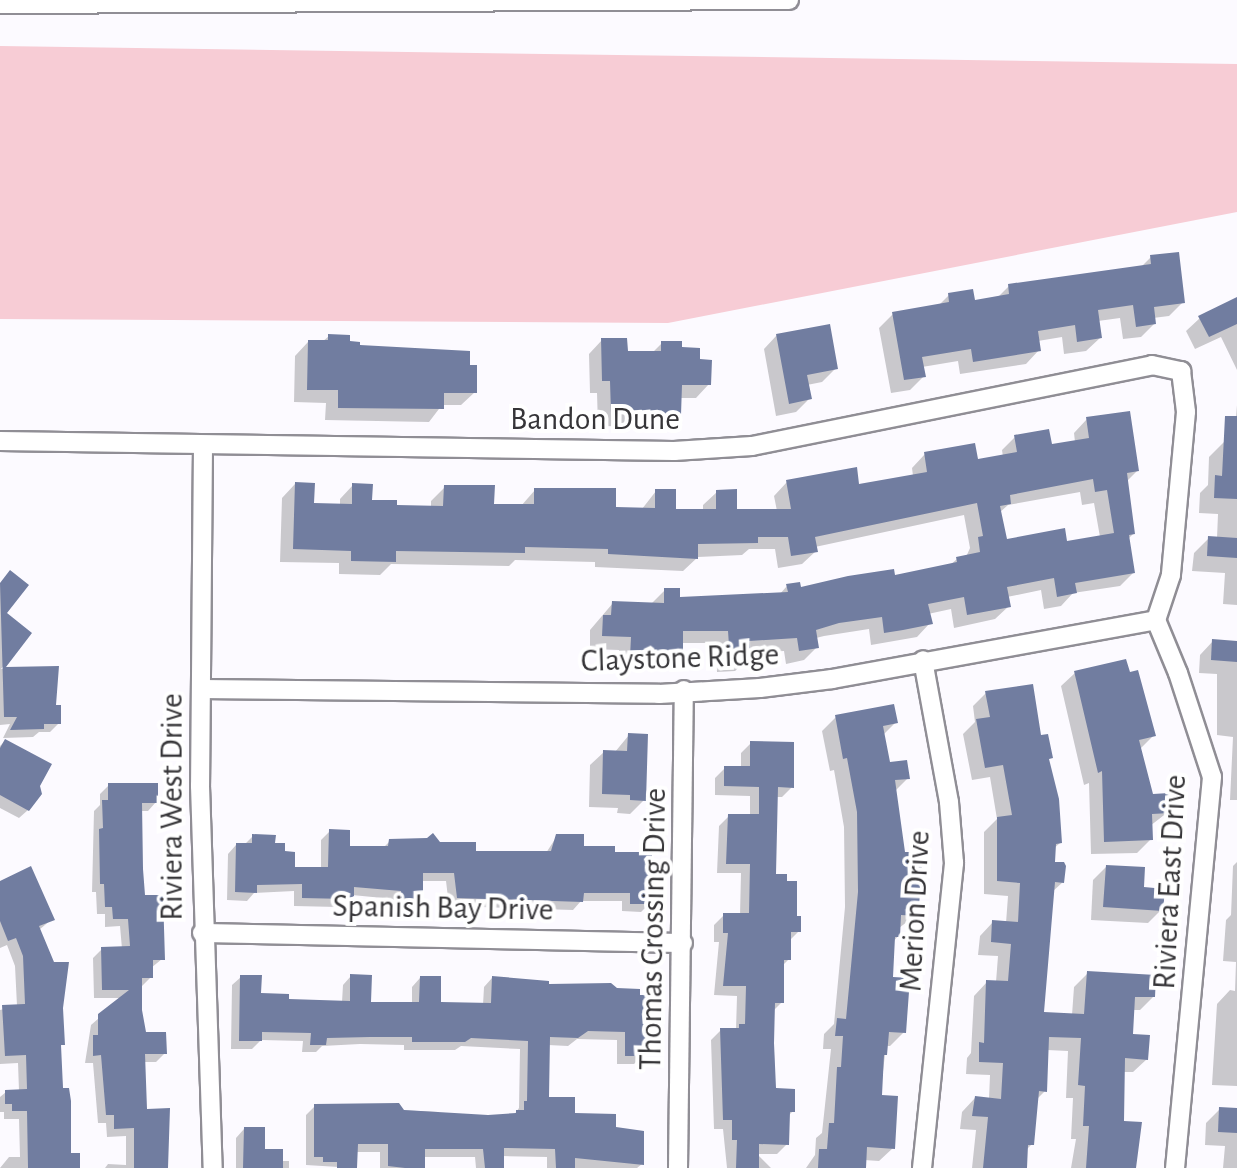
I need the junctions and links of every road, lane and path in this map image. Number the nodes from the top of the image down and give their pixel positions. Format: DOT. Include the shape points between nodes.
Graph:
graph roads {
  1 [pos="789,0"];
  2 [pos="0,4"];
  3 [pos="0,441"];
  4 [pos="203,446"];
  5 [pos="1156,620"];
  6 [pos="923,660"];
  7 [pos="201,689"];
  8 [pos="684,690"];
  9 [pos="202,933"];
  10 [pos="683,943"];
  11 [pos="213,1168"];
  12 [pos="678,1168"];
  13 [pos="922,1168"];
  14 [pos="1175,1168"];
  1 -- 2 [label="street"];
  3 -- 4 [label="street, Bandon Dune"];
  4 -- 5 [label="street, Bandon Dune" via="674,451 752,446 1152,365 1181,371 1186,412 1171,575"];
  4 -- 7 [label="street, Riviera West Drive"];
  5 -- 6 [label="street, Claystone Ridge"];
  5 -- 14 [label="street, Riviera East Drive" via="1212,777"];
  6 -- 8 [label="street, Claystone Ridge" via="832,679"];
  6 -- 13 [label="street, Merion Drive" via="949,802 954,863"];
  7 -- 8 [label="street, Claystone Ridge" via="646,694"];
  7 -- 9 [label="street, Riviera West Drive"];
  8 -- 10 [label="street, Thomas Crossing Drive"];
  9 -- 10 [label="street, Spanish Bay Drive"];
  9 -- 11 [label="street, Riviera West Drive"];
  10 -- 12 [label="street, Thomas Crossing Drive"];
}
